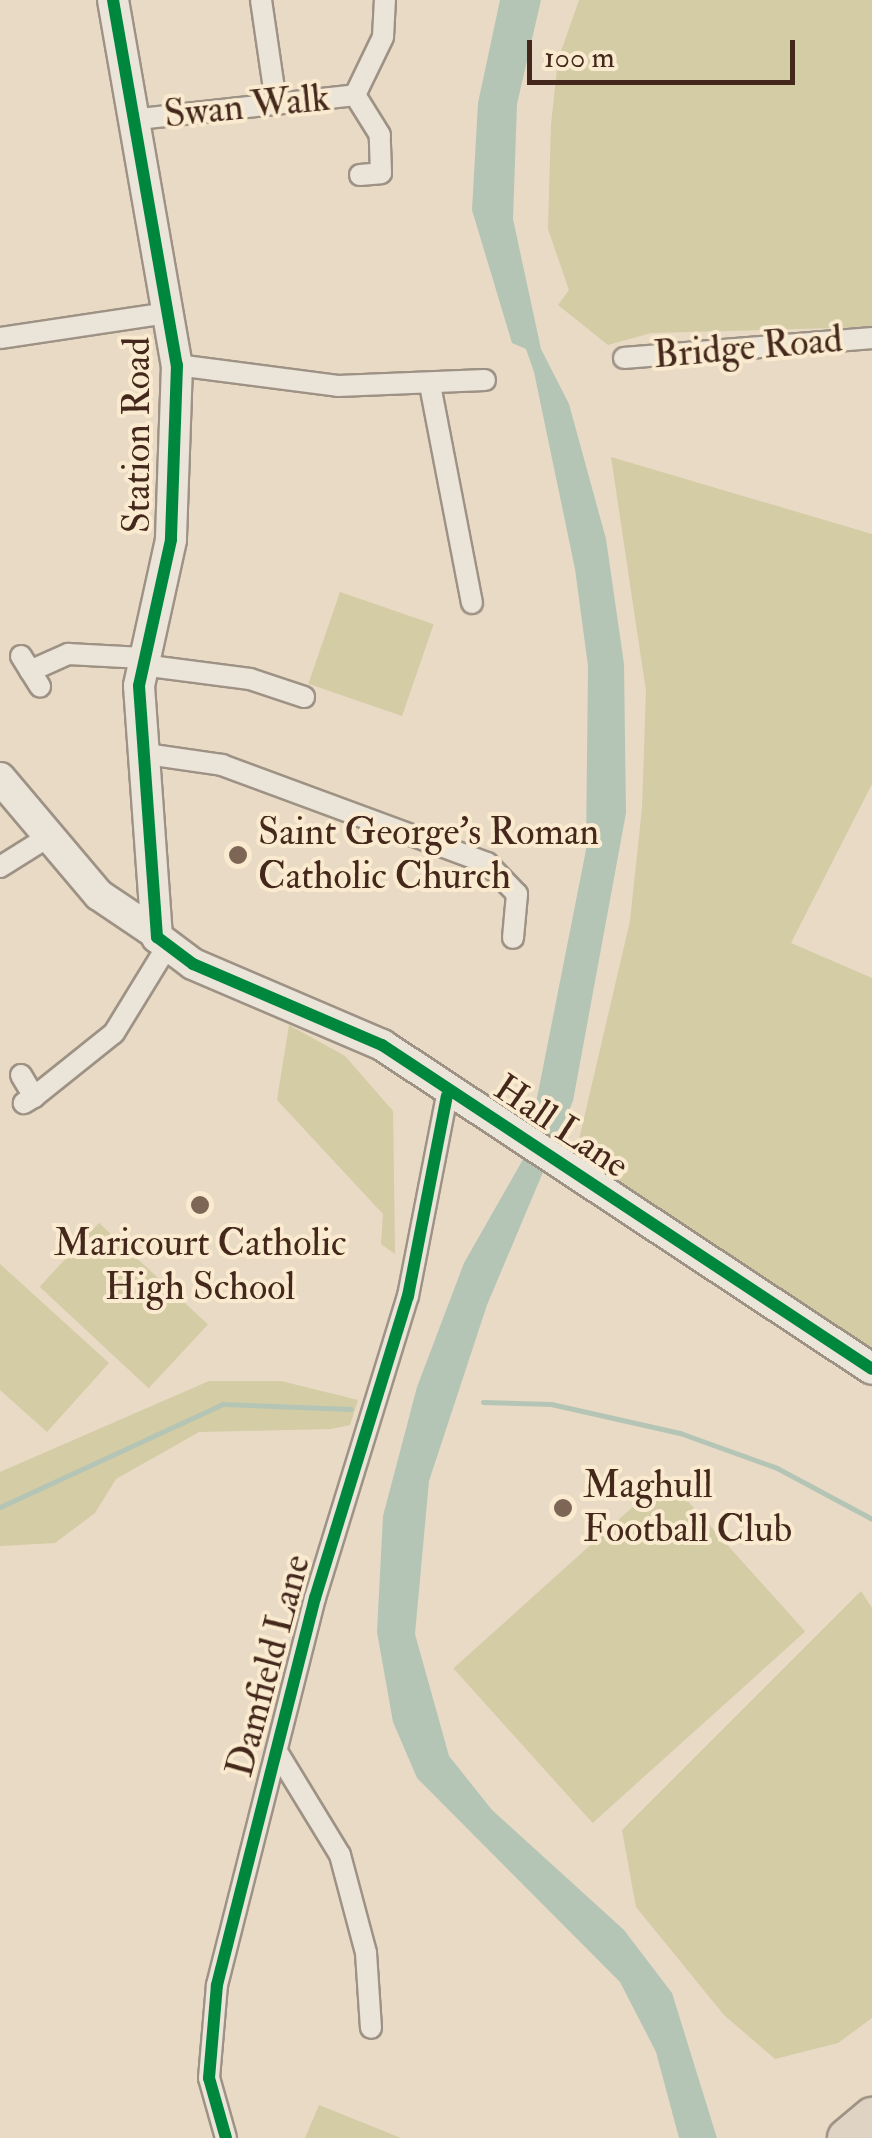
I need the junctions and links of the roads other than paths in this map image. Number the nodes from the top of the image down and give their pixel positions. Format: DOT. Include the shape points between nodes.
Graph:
graph roads {
  1 [pos="113,0"];
  2 [pos="260,0"];
  3 [pos="385,0"];
  4 [pos="355,95"];
  5 [pos="276,103"];
  6 [pos="139,119"];
  7 [pos="360,175"];
  8 [pos="168,314"];
  9 [pos="0,338"];
  10 [pos="872,338"];
  11 [pos="624,358"];
  12 [pos="176,365"];
  13 [pos="486,380"];
  14 [pos="430,385"];
  15 [pos="472,603"];
  16 [pos="142,662"];
  17 [pos="30,672"];
  18 [pos="304,697"];
  19 [pos="140,754"];
  20 [pos="0,778"];
  21 [pos="48,837"];
  22 [pos="0,868"];
  23 [pos="513,938"];
  24 [pos="160,940"];
  25 [pos="21,1076"];
  26 [pos="447,1096"];
  27 [pos="872,1369"];
  28 [pos="279,1755"];
  29 [pos="371,2028"];
  30 [pos="872,2117"];
  31 [pos="226,2138"];
  32 [pos="847,2138"];
  1 -- 6 [label="street, Station Road"];
  2 -- 5 [label="street"];
  3 -- 4 [label="street" via="383,37"];
  4 -- 5 [label="street, Swan Walk"];
  4 -- 7 [label="street" via="382,152 381,174"];
  5 -- 6 [label="street, Swan Walk"];
  6 -- 8 [label="street, Station Road"];
  8 -- 9 [label="street"];
  8 -- 12 [label="street, Station Road"];
  10 -- 11 [label="street, Bridge Road"];
  12 -- 14 [label="street" via="293,383"];
  12 -- 16 [label="street, Station Road" via="172,540"];
  13 -- 14 [label="street"];
  14 -- 15 [label="street"];
  16 -- 17 [label="street" via="68,654"];
  16 -- 18 [label="street" via="250,679"];
  16 -- 19 [label="street, Station Road"];
  19 -- 23 [label="street" via="222,765 487,863 518,894"];
  19 -- 24 [label="street, Station Road"];
  20 -- 21 [label="street, Hall Lane"];
  21 -- 22 [label="street"];
  21 -- 24 [label="street, Hall Lane" via="110,906"];
  24 -- 25 [label="street" via="114,1032 29,1100"];
  24 -- 26 [label="street, Hall Lane" via="382,1045"];
  26 -- 27 [label="street, Hall Lane" via="523,1131"];
  26 -- 28 [label="street, Damfield Lane" via="408,1296 315,1598"];
  28 -- 29 [label="street" via="340,1855 366,1953"];
  28 -- 31 [label="street, Damfield Lane" via="208,2041"];
  30 -- 32 [label="highway"];
}
